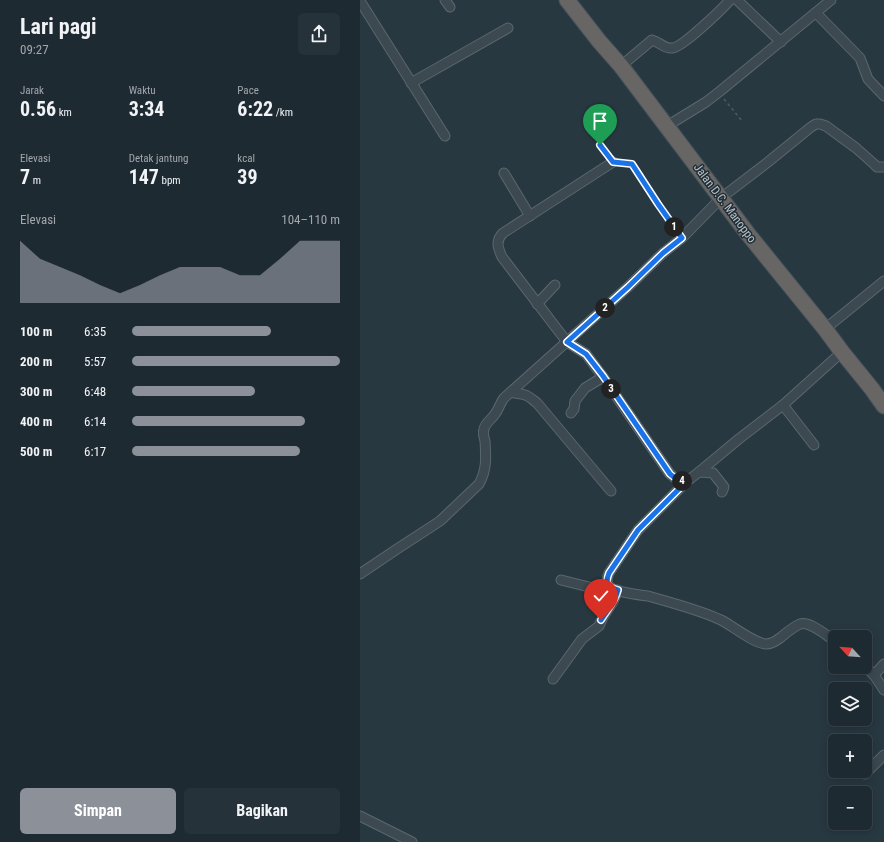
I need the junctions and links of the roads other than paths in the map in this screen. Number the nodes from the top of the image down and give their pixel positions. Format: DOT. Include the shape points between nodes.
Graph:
graph roads {
  1 [pos="567,0"];
  2 [pos="730,0"];
  3 [pos="737,0"];
  4 [pos="831,0"];
  5 [pos="360,1"];
  6 [pos="816,13"];
  7 [pos="508,28"];
  8 [pos="781,42"];
  9 [pos="621,66"];
  10 [pos="411,83"];
  11 [pos="884,96"];
  12 [pos="667,126"];
  13 [pos="445,136"];
  14 [pos="613,162"];
  15 [pos="884,167"];
  16 [pos="504,173"];
  17 [pos="721,198"];
  18 [pos="530,216"];
  19 [pos="884,281"];
  20 [pos="555,285"];
  21 [pos="537,304"];
  22 [pos="825,329"];
  23 [pos="567,342"];
  24 [pos="842,352"];
  25 [pos="603,376"];
  26 [pos="511,392"];
  27 [pos="783,405"];
  28 [pos="884,406"];
  29 [pos="571,413"];
  30 [pos="814,445"];
  31 [pos="699,472"];
  32 [pos="686,482"];
  33 [pos="611,491"];
  34 [pos="722,492"];
  35 [pos="360,574"];
  36 [pos="561,580"];
  37 [pos="613,588"];
  38 [pos="828,636"];
  39 [pos="884,664"];
  40 [pos="874,675"];
  41 [pos="553,679"];
  42 [pos="884,690"];
  43 [pos="884,755"];
  44 [pos="872,767"];
  45 [pos="360,816"];
  46 [pos="412,842"];
  1 -- 9 [label="highway, Jalan D.C. Manoppo"];
  2 -- 9 [label="street" via="700,29 675,48 666,48 652,40"];
  3 -- 8 [label="street"];
  4 -- 6 [label="street"];
  5 -- 10 [label="street"];
  6 -- 8 [label="street"];
  6 -- 11 [label="street" via="860,58 868,79"];
  7 -- 10 [label="street"];
  8 -- 12 [label="street" via="706,102"];
  9 -- 12 [label="highway, Jalan D.C. Manoppo"];
  10 -- 13 [label="street"];
  12 -- 17 [label="highway, Jalan D.C. Manoppo"];
  14 -- 18 [label="street"];
  15 -- 17 [label="street" via="877,167 832,130 816,124"];
  16 -- 18 [label="street"];
  17 -- 22 [label="highway, Jalan D.C. Manoppo"];
  17 -- 23 [label="street" via="682,238"];
  18 -- 21 [label="street" via="503,233 497,244 502,257"];
  19 -- 22 [label="street"];
  20 -- 21 [label="street"];
  21 -- 23 [label="street"];
  22 -- 24 [label="highway, Jalan D.C. Manoppo"];
  23 -- 25 [label="street" via="586,354"];
  23 -- 26 [label="street"];
  24 -- 27 [label="street"];
  24 -- 28 [label="highway, Jalan D.C. Manoppo"];
  25 -- 29 [label="street" via="585,388 575,401"];
  25 -- 32 [label="street" via="670,474"];
  26 -- 33 [label="street" via="527,395 537,403"];
  26 -- 35 [label="street" via="502,400 484,429 485,472 479,484 440,521"];
  27 -- 30 [label="street"];
  27 -- 31 [label="street"];
  31 -- 32 [label="street"];
  31 -- 34 [label="street" via="713,473 724,487"];
  32 -- 37 [label="street" via="638,530 609,573 608,584"];
  36 -- 37 [label="street" via="597,589"];
  37 -- 38 [label="street" via="698,611 766,644 777,641 801,624 808,624"];
  37 -- 41 [label="street" via="616,596 599,626 582,639"];
  39 -- 40 [label="street"];
  40 -- 42 [label="street"];
  43 -- 44 [label="street"];
  45 -- 46 [label="street"];
}
